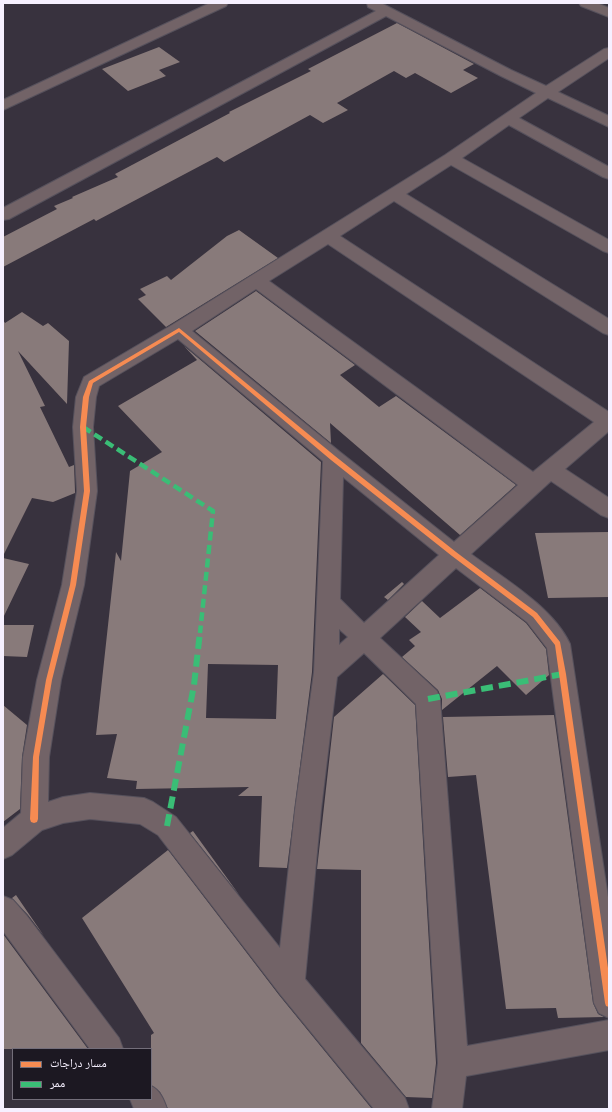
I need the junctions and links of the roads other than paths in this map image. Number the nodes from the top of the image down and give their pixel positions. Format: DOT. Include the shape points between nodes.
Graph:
graph roads {
  1 [pos="370,3"];
  2 [pos="586,3"];
  3 [pos="216,4"];
  4 [pos="386,11"];
  5 [pos="609,13"];
  6 [pos="609,52"];
  7 [pos="547,92"];
  8 [pos="3,106"];
  9 [pos="508,119"];
  10 [pos="609,122"];
  11 [pos="451,158"];
  12 [pos="609,174"];
  13 [pos="394,194"];
  14 [pos="3,215"];
  15 [pos="328,236"];
  16 [pos="609,247"];
  17 [pos="257,281"];
  18 [pos="609,328"];
  19 [pos="179,330"];
  20 [pos="608,420"];
  21 [pos="333,458"];
  22 [pos="551,470"];
  23 [pos="533,484"];
  24 [pos="609,509"];
  25 [pos="454,554"];
  26 [pos="328,604"];
  27 [pos="363,637"];
  28 [pos="326,672"];
  29 [pos="34,819"];
  30 [pos="3,846"];
  31 [pos="3,910"];
  32 [pos="290,984"];
  33 [pos="609,1003"];
  34 [pos="609,1035"];
  35 [pos="107,1048"];
  36 [pos="453,1063"];
  37 [pos="146,1100"];
  38 [pos="152,1109"];
  39 [pos="394,1109"];
  40 [pos="448,1109"];
  1 -- 4 [label="street"];
  2 -- 5 [label="street"];
  3 -- 8 [label="street"];
  4 -- 7 [label="street"];
  4 -- 14 [label="street"];
  6 -- 7 [label="street"];
  7 -- 9 [label="street"];
  7 -- 10 [label="street"];
  9 -- 11 [label="street"];
  9 -- 12 [label="street"];
  11 -- 13 [label="street"];
  11 -- 16 [label="street"];
  13 -- 15 [label="street"];
  13 -- 18 [label="street"];
  15 -- 17 [label="street"];
  15 -- 20 [label="street"];
  17 -- 19 [label="street"];
  17 -- 23 [label="street"];
  19 -- 21 [label="street"];
  19 -- 29 [label="street" via="91,382 86,397 83,427 87,491 74,585 49,680 36,758"];
  20 -- 22 [label="street"];
  21 -- 25 [label="street"];
  21 -- 26 [label="street"];
  22 -- 23 [label="street"];
  22 -- 24 [label="street"];
  23 -- 25 [label="street"];
  25 -- 27 [label="street"];
  25 -- 33 [label="street" via="535,615 558,644"];
  26 -- 27 [label="street"];
  26 -- 28 [label="street"];
  27 -- 28 [label="street"];
  27 -- 36 [label="street" via="428,699"];
  28 -- 32 [label="street" via="308,810"];
  29 -- 30 [label="street"];
  29 -- 32 [label="street" via="63,810 90,806 144,811 167,826"];
  31 -- 35 [label="street"];
  32 -- 39 [label="street"];
  34 -- 36 [label="street"];
  36 -- 40 [label="street"];
  37 -- 38 [label="street"];
}
